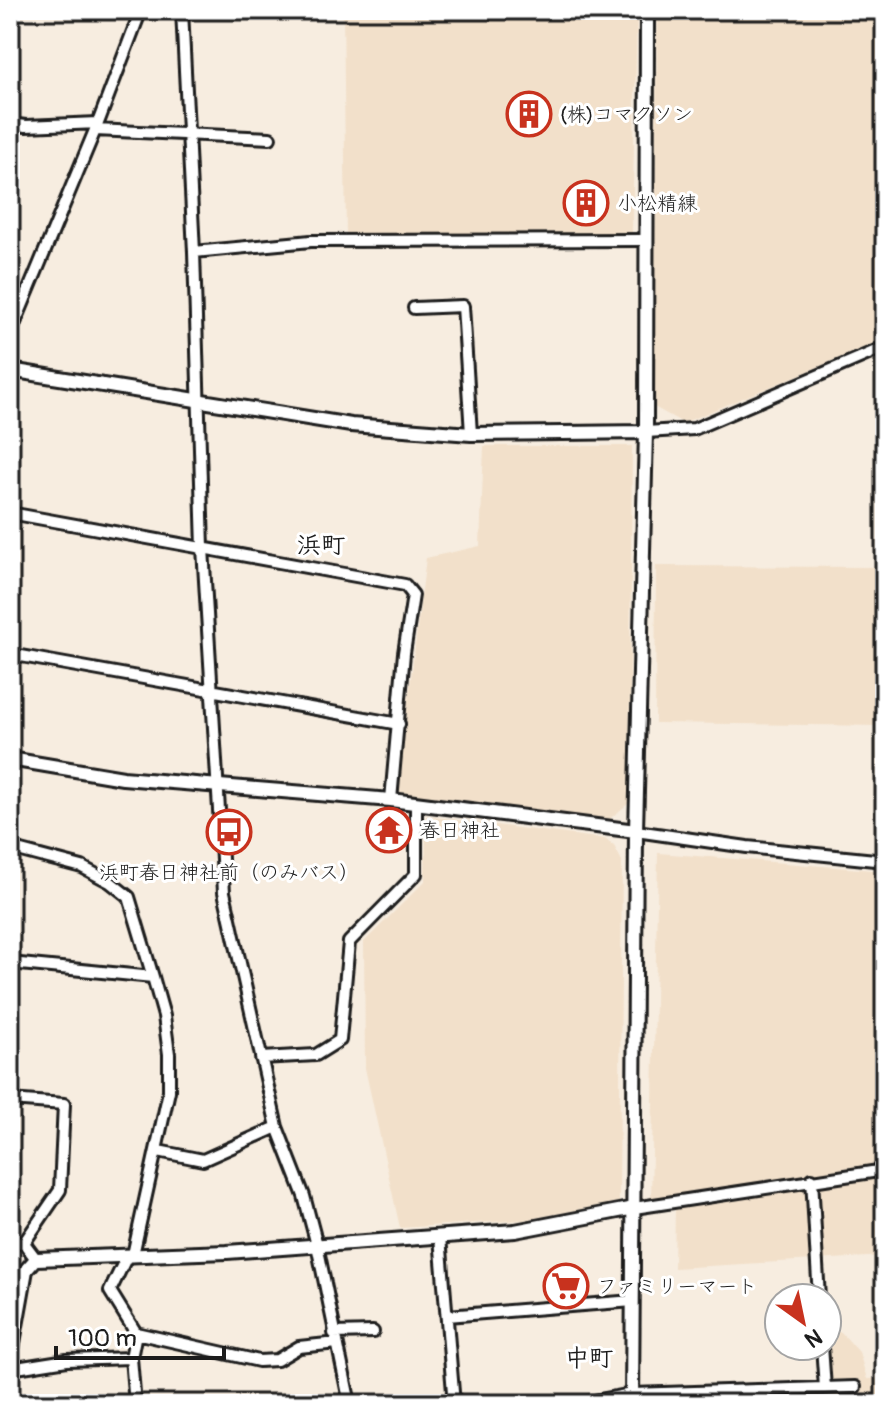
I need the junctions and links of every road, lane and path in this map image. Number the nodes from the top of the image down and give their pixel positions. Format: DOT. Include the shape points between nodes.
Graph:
graph roads {
  1 [pos="141,10"];
  2 [pos="182,10"];
  3 [pos="647,10"];
  4 [pos="10,124"];
  5 [pos="97,126"];
  6 [pos="188,135"];
  7 [pos="270,138"];
  8 [pos="646,240"];
  9 [pos="194,252"];
  10 [pos="414,308"];
  11 [pos="10,335"];
  12 [pos="885,347"];
  13 [pos="10,370"];
  14 [pos="198,402"];
  15 [pos="646,432"];
  16 [pos="471,434"];
  17 [pos="10,513"];
  18 [pos="203,548"];
  19 [pos="10,654"];
  20 [pos="213,691"];
  21 [pos="399,724"];
  22 [pos="10,759"];
  23 [pos="216,785"];
  24 [pos="391,800"];
  25 [pos="416,804"];
  26 [pos="636,831"];
  27 [pos="10,848"];
  28 [pos="885,861"];
  29 [pos="10,963"];
  30 [pos="153,977"];
  31 [pos="261,1058"];
  32 [pos="10,1100"];
  33 [pos="277,1127"];
  34 [pos="158,1151"];
  35 [pos="885,1170"];
  36 [pos="812,1179"];
  37 [pos="634,1208"];
  38 [pos="440,1237"];
  39 [pos="10,1242"];
  40 [pos="24,1243"];
  41 [pos="317,1245"];
  42 [pos="130,1256"];
  43 [pos="36,1259"];
  44 [pos="818,1282"];
  45 [pos="633,1301"];
  46 [pos="447,1316"];
  47 [pos="373,1332"];
  48 [pos="136,1333"];
  49 [pos="335,1338"];
  50 [pos="131,1358"];
  51 [pos="10,1360"];
  52 [pos="823,1362"];
  53 [pos="10,1369"];
  54 [pos="855,1387"];
  55 [pos="825,1388"];
  56 [pos="632,1399"];
  57 [pos="135,1404"];
  58 [pos="350,1404"];
  59 [pos="454,1404"];
  60 [pos="577,1404"];
  1 -- 5 [label="street"];
  2 -- 6 [label="street"];
  3 -- 8 [label="street"];
  4 -- 5 [label="street"];
  5 -- 6 [label="street"];
  5 -- 11 [label="street"];
  6 -- 7 [label="street"];
  6 -- 9 [label="street"];
  8 -- 9 [label="street" via="325,240"];
  8 -- 15 [label="street"];
  9 -- 14 [label="street"];
  10 -- 16 [label="street" via="463,306"];
  12 -- 15 [label="street" via="694,429"];
  13 -- 14 [label="street"];
  14 -- 16 [label="street" via="351,425"];
  14 -- 18 [label="street"];
  15 -- 16 [label="street"];
  15 -- 26 [label="street"];
  17 -- 18 [label="street"];
  18 -- 20 [label="street"];
  18 -- 21 [label="street" via="405,585 413,595"];
  19 -- 20 [label="street"];
  20 -- 21 [label="street"];
  20 -- 23 [label="street"];
  21 -- 24 [label="street"];
  22 -- 23 [label="street" via="123,778"];
  23 -- 24 [label="street"];
  23 -- 31 [label="street" via="224,892"];
  24 -- 25 [label="street"];
  25 -- 26 [label="street"];
  25 -- 31 [label="street" via="416,874 349,942 340,1040 316,1055"];
  26 -- 28 [label="street"];
  26 -- 37 [label="street"];
  27 -- 30 [label="street" via="82,867 129,897"];
  29 -- 30 [label="street"];
  30 -- 34 [label="street" via="169,1054 169,1091"];
  31 -- 33 [label="street"];
  32 -- 40 [label="street" via="64,1104 60,1190"];
  33 -- 34 [label="street" via="203,1160"];
  33 -- 41 [label="street"];
  34 -- 42 [label="street"];
  35 -- 36 [label="street"];
  36 -- 37 [label="street"];
  36 -- 44 [label="street"];
  37 -- 38 [label="street" via="515,1231"];
  37 -- 45 [label="street"];
  38 -- 41 [label="street"];
  38 -- 46 [label="street"];
  39 -- 40 [label="street"];
  40 -- 43 [label="street"];
  41 -- 42 [label="street"];
  41 -- 49 [label="street"];
  42 -- 43 [label="street"];
  42 -- 48 [label="street" via="110,1291"];
  43 -- 51 [label="street" via="26,1270"];
  45 -- 46 [label="street"];
  45 -- 56 [label="street"];
  46 -- 59 [label="street"];
  47 -- 49 [label="street"];
  48 -- 49 [label="street" via="259,1361 277,1360 299,1347"];
  48 -- 50 [label="street"];
  49 -- 58 [label="street"];
  50 -- 53 [label="street"];
  50 -- 57 [label="street"];
  52 -- 55 [label="street"];
  54 -- 55 [label="street"];
  55 -- 56 [label="street"];
  56 -- 60 [label="street"];
}
